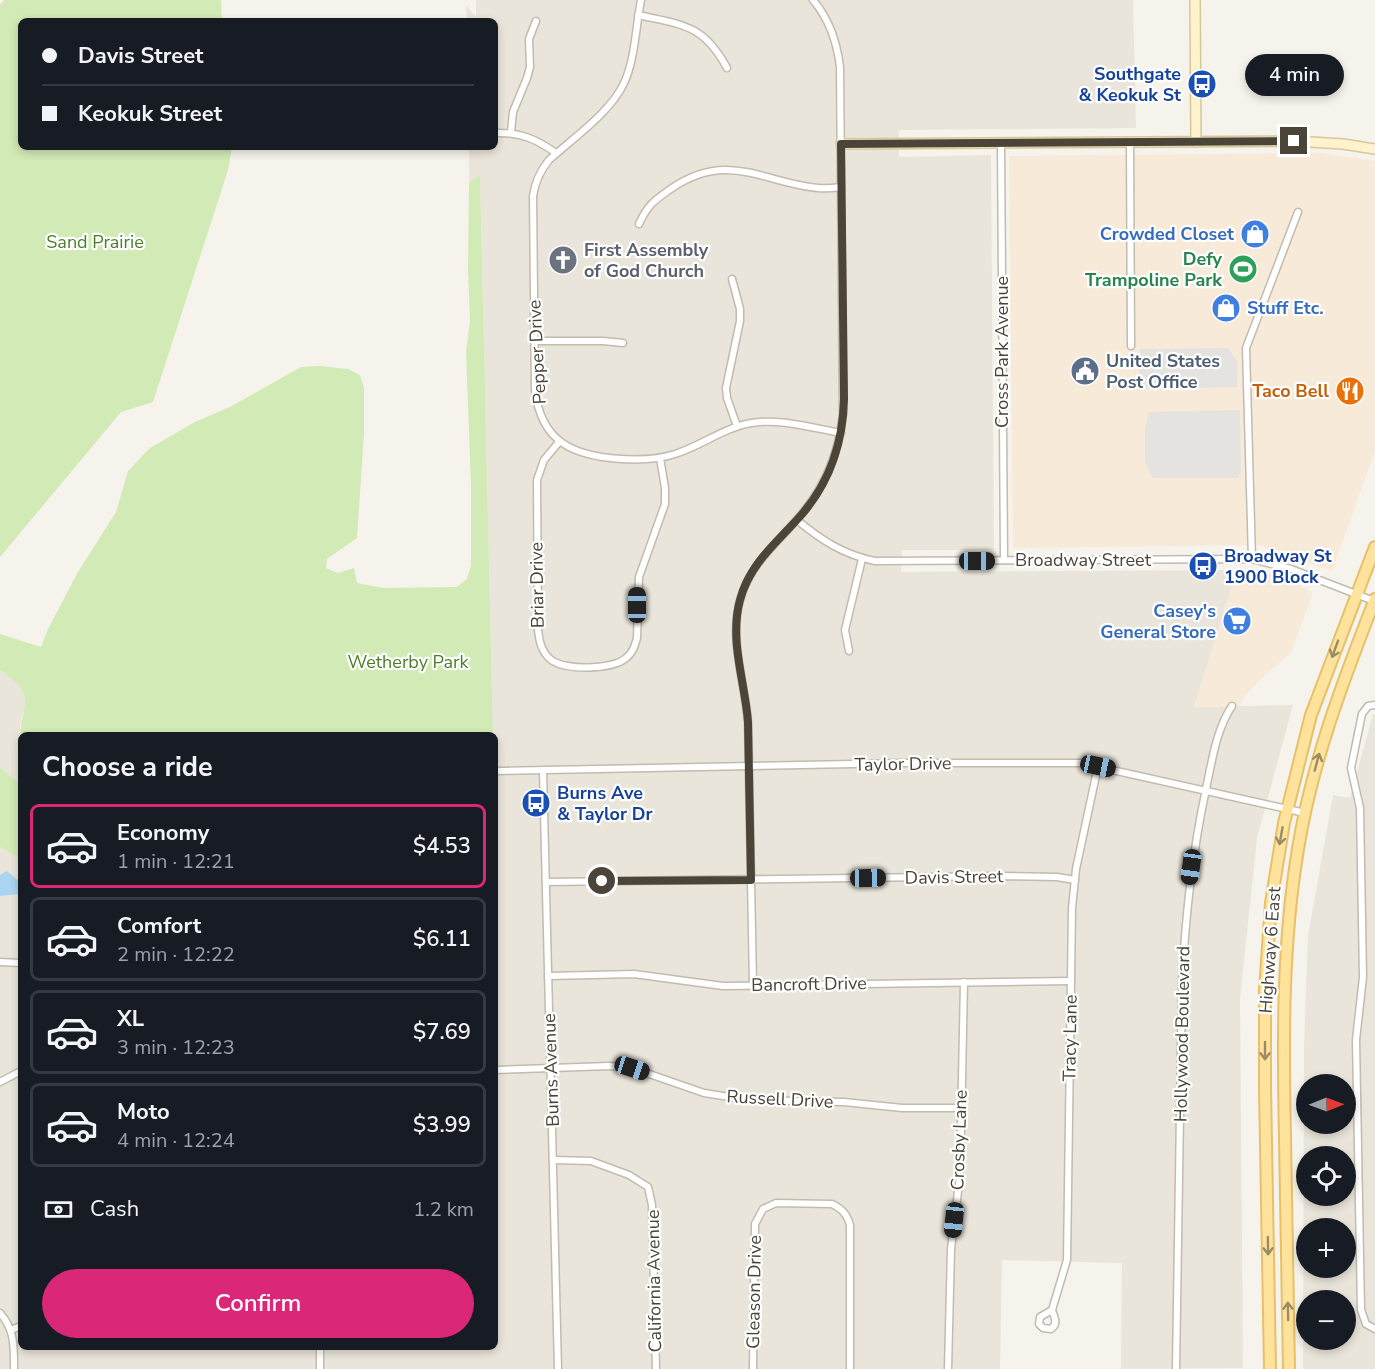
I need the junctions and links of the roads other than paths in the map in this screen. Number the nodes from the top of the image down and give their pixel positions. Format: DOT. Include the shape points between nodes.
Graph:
graph roads {
  1 [pos="641,0"];
  2 [pos="1195,0"];
  3 [pos="818,1"];
  4 [pos="638,15"];
  5 [pos="536,21"];
  6 [pos="727,68"];
  7 [pos="511,132"];
  8 [pos="498,133"];
  9 [pos="1130,142"];
  10 [pos="1196,142"];
  11 [pos="1001,143"];
  12 [pos="841,144"];
  13 [pos="1375,149"];
  14 [pos="556,153"];
  15 [pos="841,187"];
  16 [pos="1298,212"];
  17 [pos="639,224"];
  18 [pos="732,279"];
  19 [pos="535,342"];
  20 [pos="622,343"];
  21 [pos="1131,346"];
  22 [pos="737,426"];
  23 [pos="841,433"];
  24 [pos="560,442"];
  25 [pos="660,458"];
  26 [pos="796,520"];
  27 [pos="1375,547"];
  28 [pos="862,559"];
  29 [pos="1252,559"];
  30 [pos="1004,560"];
  31 [pos="1356,594"];
  32 [pos="1375,600"];
  33 [pos="849,651"];
  34 [pos="1232,706"];
  35 [pos="1371,706"];
  36 [pos="1098,766"];
  37 [pos="749,767"];
  38 [pos="498,771"];
  39 [pos="543,771"];
  40 [pos="1206,790"];
  41 [pos="1287,809"];
  42 [pos="1305,813"];
  43 [pos="751,880"];
  44 [pos="1075,880"];
  45 [pos="546,882"];
  46 [pos="0,962"];
  47 [pos="18,963"];
  48 [pos="548,976"];
  49 [pos="1071,981"];
  50 [pos="964,982"];
  51 [pos="753,985"];
  52 [pos="551,1068"];
  53 [pos="498,1070"];
  54 [pos="18,1073"];
  55 [pos="0,1082"];
  56 [pos="961,1108"];
  57 [pos="553,1160"];
  58 [pos="1052,1310"];
  59 [pos="0,1313"];
  60 [pos="18,1327"];
  61 [pos="11,1329"];
  62 [pos="1375,1329"];
  63 [pos="320,1350"];
  64 [pos="14,1369"];
  65 [pos="320,1369"];
  66 [pos="558,1369"];
  67 [pos="656,1369"];
  68 [pos="753,1369"];
  69 [pos="850,1369"];
  70 [pos="948,1369"];
  71 [pos="1176,1369"];
  72 [pos="1270,1369"];
  73 [pos="1289,1369"];
  1 -- 4 [label="street, Pepper Drive"];
  2 -- 10 [label="street"];
  3 -- 12 [label="street" via="838,52"];
  4 -- 6 [label="street" via="687,26 702,34"];
  4 -- 14 [label="street, Pepper Drive" via="629,70 621,90"];
  5 -- 7 [label="street" via="529,39 530,67 513,112"];
  7 -- 8 [label="street"];
  7 -- 14 [label="street" via="531,137"];
  9 -- 10 [label="street"];
  9 -- 11 [label="street"];
  9 -- 21 [label="street"];
  10 -- 13 [label="street" via="1294,141"];
  11 -- 12 [label="street"];
  11 -- 30 [label="street, Cross Park Avenue"];
  12 -- 15 [label="street"];
  14 -- 19 [label="street, Pepper Drive" via="542,169 533,196"];
  15 -- 17 [label="street" via="810,187 752,172 713,171 688,179 664,194 647,207"];
  15 -- 23 [label="street"];
  16 -- 29 [label="street" via="1246,348"];
  18 -- 22 [label="street" via="740,321 726,388"];
  19 -- 20 [label="street"];
  19 -- 24 [label="street, Pepper Drive" via="537,403 546,425"];
  22 -- 23 [label="street, Pepper Drive" via="777,422"];
  22 -- 25 [label="street, Pepper Drive"];
  23 -- 26 [label="street" via="822,485"];
  24 -- 25 [label="street, Pepper Drive" via="583,454 600,457"];
  24 -- 25 [label="street, Briar Drive" via="544,460 537,480 538,629 544,652 560,665 570,667 620,663 635,645 639,577 665,504"];
  26 -- 28 [label="street, Broadway Street" via="830,546"];
  26 -- 37 [label="street" via="756,564 739,603 736,634 746,701"];
  27 -- 31 [label="main road, Highway 6 East"];
  28 -- 30 [label="street, Broadway Street"];
  28 -- 33 [label="street" via="845,630"];
  29 -- 30 [label="street, Broadway Street"];
  29 -- 31 [label="street, Broadway Street"];
  31 -- 32 [label="street, Broadway Street"];
  31 -- 41 [label="main road, Highway 6 East, one-way" via="1311,715"];
  42 -- 32 [label="main road, Highway 6 East, one-way" via="1331,717"];
  34 -- 40 [label="street, Hollywood Boulevard" via="1212,757"];
  35 -- 62 [label="street" via="1362,714 1351,768 1359,801 1363,977 1356,1040 1361,1310 1363,1320"];
  36 -- 37 [label="street, Taylor Drive" via="982,763"];
  36 -- 40 [label="street, Taylor Drive"];
  36 -- 44 [label="street, Tracy Lane"];
  37 -- 39 [label="street, Taylor Drive"];
  37 -- 43 [label="street"];
  38 -- 39 [label="street, Taylor Drive"];
  39 -- 45 [label="street, Burns Avenue"];
  40 -- 41 [label="street, Taylor Drive"];
  40 -- 71 [label="street, Hollywood Boulevard" via="1185,924"];
  41 -- 42 [label="street, Taylor Drive"];
  41 -- 72 [label="main road, Highway 6 East, one-way" via="1271,903 1265,990"];
  73 -- 42 [label="main road, Highway 6 East, one-way" via="1284,988 1290,904"];
  43 -- 44 [label="street, Davis Street" via="1039,876"];
  43 -- 45 [label="street, Davis Street"];
  43 -- 51 [label="street"];
  44 -- 49 [label="street, Tracy Lane"];
  45 -- 48 [label="street, Burns Avenue"];
  46 -- 47 [label="street"];
  48 -- 51 [label="street, Bancroft Drive" via="634,974 713,986"];
  48 -- 52 [label="street, Burns Avenue"];
  49 -- 50 [label="street, Bancroft Drive"];
  49 -- 58 [label="street, Tracy Lane" via="1067,1260"];
  50 -- 51 [label="street, Bancroft Drive"];
  50 -- 56 [label="street, Crosby Lane"];
  52 -- 53 [label="street, Russell Drive"];
  52 -- 56 [label="street, Russell Drive" via="632,1068 704,1093 749,1100"];
  52 -- 57 [label="street, Burns Avenue"];
  54 -- 55 [label="street"];
  56 -- 70 [label="street, Crosby Lane"];
  57 -- 66 [label="street, Burns Avenue"];
  57 -- 67 [label="street, California Avenue" via="591,1161 638,1179 650,1191"];
  59 -- 61 [label="street"];
  60 -- 61 [label="street"];
  61 -- 64 [label="street"];
  63 -- 65 [label="street"];
  68 -- 69 [label="street, Gleason Drive" via="755,1224 763,1209 776,1203 832,1204 848,1218"];
}
